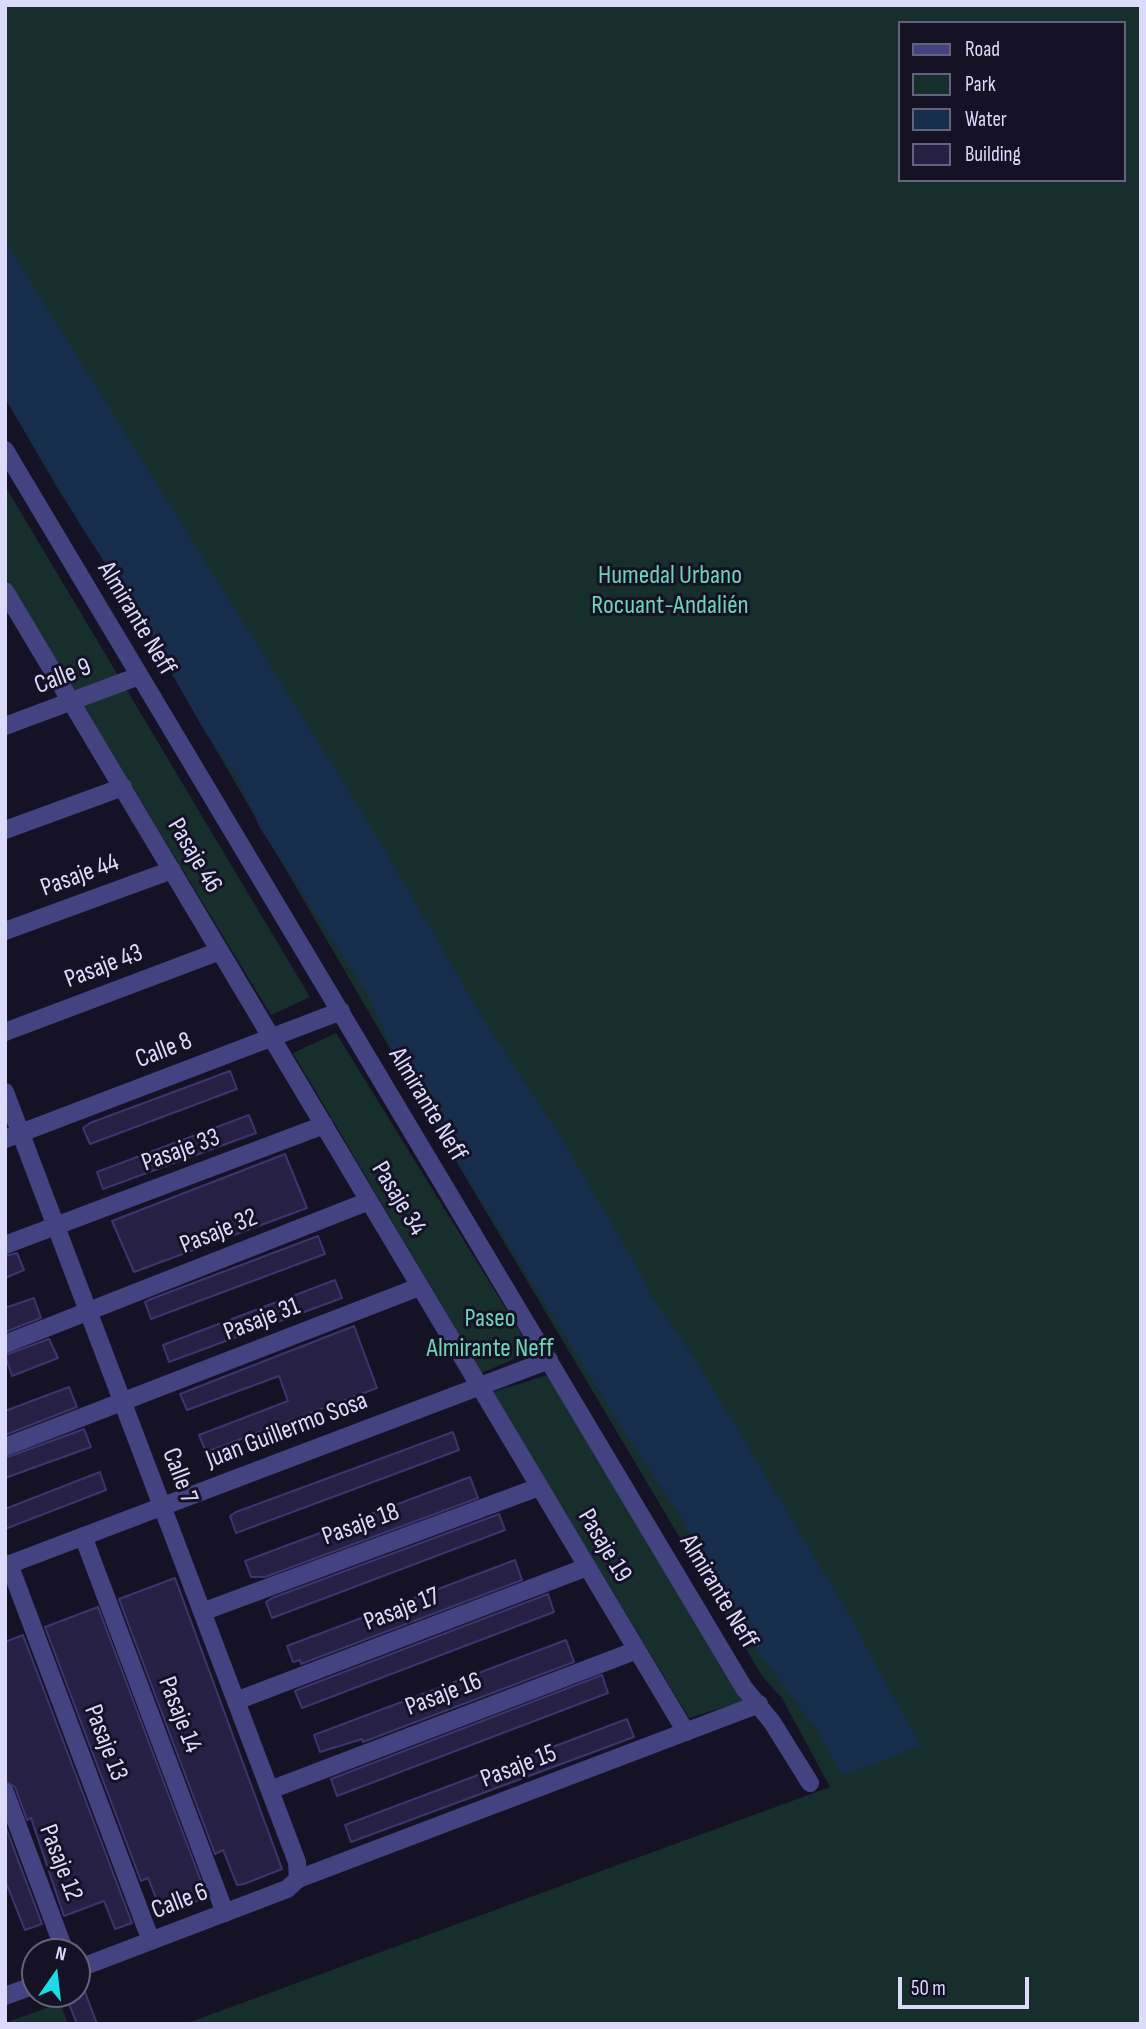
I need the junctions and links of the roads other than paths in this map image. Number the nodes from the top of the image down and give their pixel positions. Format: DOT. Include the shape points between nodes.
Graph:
graph roads {
  1 [pos="5,450"];
  2 [pos="5,591"];
  3 [pos="23,621"];
  4 [pos="5,628"];
  5 [pos="139,676"];
  6 [pos="72,701"];
  7 [pos="5,726"];
  8 [pos="122,787"];
  9 [pos="5,830"];
  10 [pos="172,870"];
  11 [pos="5,931"];
  12 [pos="220,951"];
  13 [pos="341,1012"];
  14 [pos="5,1032"];
  15 [pos="272,1038"];
  16 [pos="5,1092"];
  17 [pos="324,1125"];
  18 [pos="13,1136"];
  19 [pos="369,1201"];
  20 [pos="56,1226"];
  21 [pos="5,1245"];
  22 [pos="419,1287"];
  23 [pos="89,1312"];
  24 [pos="5,1344"];
  25 [pos="549,1360"];
  26 [pos="478,1386"];
  27 [pos="123,1403"];
  28 [pos="5,1447"];
  29 [pos="539,1487"];
  30 [pos="162,1506"];
  31 [pos="83,1536"];
  32 [pos="7,1565"];
  33 [pos="587,1567"];
  34 [pos="202,1612"];
  35 [pos="636,1650"];
  36 [pos="236,1701"];
  37 [pos="759,1704"];
  38 [pos="686,1732"];
  39 [pos="810,1783"];
  40 [pos="270,1790"];
  41 [pos="5,1792"];
  42 [pos="298,1879"];
  43 [pos="225,1913"];
  44 [pos="60,1938"];
  45 [pos="151,1941"];
  46 [pos="91,1964"];
  1 -- 5 [label="street, Almirante Neff"];
  2 -- 3 [label="street, Pasaje 46"];
  3 -- 4 [label="street"];
  3 -- 6 [label="street, Pasaje 46"];
  5 -- 6 [label="street, Calle 9"];
  5 -- 13 [label="street, Almirante Neff"];
  6 -- 7 [label="street, Calle 9"];
  6 -- 8 [label="street, Pasaje 46"];
  8 -- 9 [label="street"];
  8 -- 10 [label="street, Pasaje 46"];
  10 -- 11 [label="street, Pasaje 44"];
  10 -- 12 [label="street, Pasaje 46"];
  12 -- 14 [label="street, Pasaje 43"];
  12 -- 15 [label="street, Pasaje 46"];
  13 -- 15 [label="street, Calle 8"];
  13 -- 25 [label="street, Almirante Neff"];
  15 -- 17 [label="street, Pasaje 34"];
  15 -- 18 [label="street, Calle 8"];
  16 -- 18 [label="street, Calle 7"];
  17 -- 19 [label="street, Pasaje 34"];
  17 -- 20 [label="street, Pasaje 33"];
  18 -- 20 [label="street, Calle 7"];
  19 -- 22 [label="street, Pasaje 34"];
  19 -- 23 [label="street, Pasaje 32"];
  20 -- 21 [label="street, Pasaje 33"];
  20 -- 23 [label="street, Calle 7"];
  22 -- 26 [label="street, Pasaje 34"];
  22 -- 27 [label="street, Pasaje 31"];
  23 -- 24 [label="street, Pasaje 32"];
  23 -- 27 [label="street, Calle 7"];
  25 -- 26 [label="street, Juan Guillermo Sosa"];
  25 -- 37 [label="street, Almirante Neff" via="744,1688"];
  26 -- 29 [label="street, Pasaje 19"];
  26 -- 30 [label="street, Juan Guillermo Sosa"];
  27 -- 28 [label="street, Pasaje 31"];
  27 -- 30 [label="street, Calle 7"];
  29 -- 33 [label="street, Pasaje 19"];
  29 -- 34 [label="street, Pasaje 18"];
  30 -- 31 [label="street, Juan Guillermo Sosa"];
  30 -- 34 [label="street, Calle 7"];
  31 -- 32 [label="street, Juan Guillermo Sosa"];
  31 -- 43 [label="street, Pasaje 14"];
  32 -- 45 [label="street, Pasaje 13"];
  33 -- 35 [label="street, Pasaje 19"];
  33 -- 36 [label="street, Pasaje 17"];
  34 -- 36 [label="street, Calle 7"];
  35 -- 38 [label="street, Pasaje 19"];
  35 -- 40 [label="street, Pasaje 16"];
  36 -- 40 [label="street, Calle 7"];
  37 -- 38 [label="street, Pasaje 15"];
  37 -- 39 [label="street, Almirante Neff"];
  38 -- 42 [label="street, Pasaje 15"];
  40 -- 42 [label="street, Calle 7" via="299,1868"];
  41 -- 44 [label="street, Pasaje 12"];
  42 -- 43 [label="street, Calle 6" via="287,1889"];
  43 -- 45 [label="street, Calle 6"];
  45 -- 46 [label="street, Calle 6"];
}
